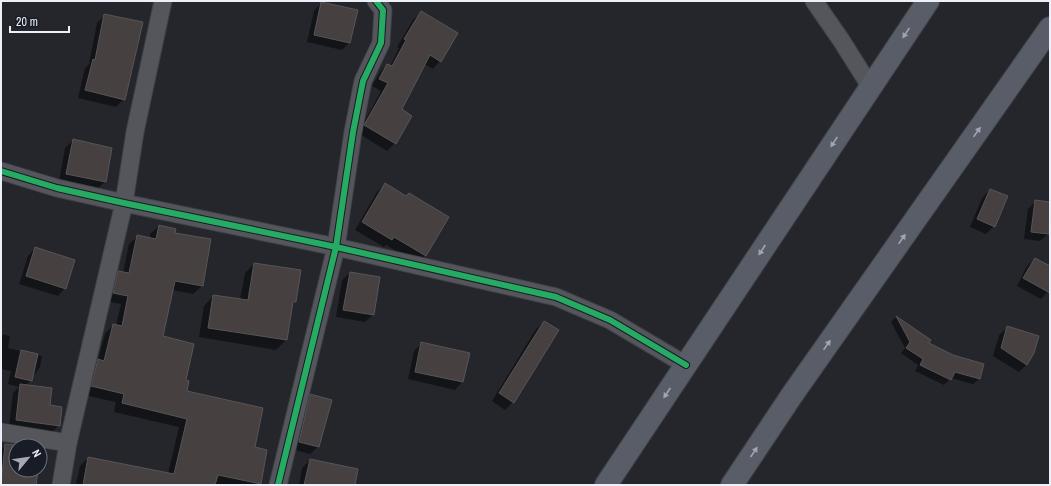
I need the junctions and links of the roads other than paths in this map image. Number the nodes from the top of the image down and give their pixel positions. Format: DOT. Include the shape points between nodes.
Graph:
graph roads {
  1 [pos="163,1"];
  2 [pos="376,1"];
  3 [pos="814,1"];
  4 [pos="928,1"];
  5 [pos="1050,28"];
  6 [pos="870,86"];
  7 [pos="1,171"];
  8 [pos="124,203"];
  9 [pos="336,247"];
  10 [pos="686,365"];
  11 [pos="1,432"];
  12 [pos="68,443"];
  13 [pos="61,485"];
  14 [pos="278,485"];
  15 [pos="606,485"];
  16 [pos="732,485"];
  1 -- 8 [label="street" via="134,132"];
  2 -- 9 [label="street" via="383,10 381,43 363,81"];
  3 -- 6 [label="street"];
  4 -- 6 [label="highway, one-way"];
  16 -- 5 [label="highway, one-way" via="797,388"];
  6 -- 10 [label="highway, one-way"];
  7 -- 8 [label="street" via="57,188"];
  8 -- 9 [label="street"];
  8 -- 12 [label="street"];
  9 -- 10 [label="street" via="556,297 610,320"];
  9 -- 14 [label="street"];
  10 -- 15 [label="highway, one-way"];
  11 -- 12 [label="street"];
  12 -- 13 [label="street"];
}
